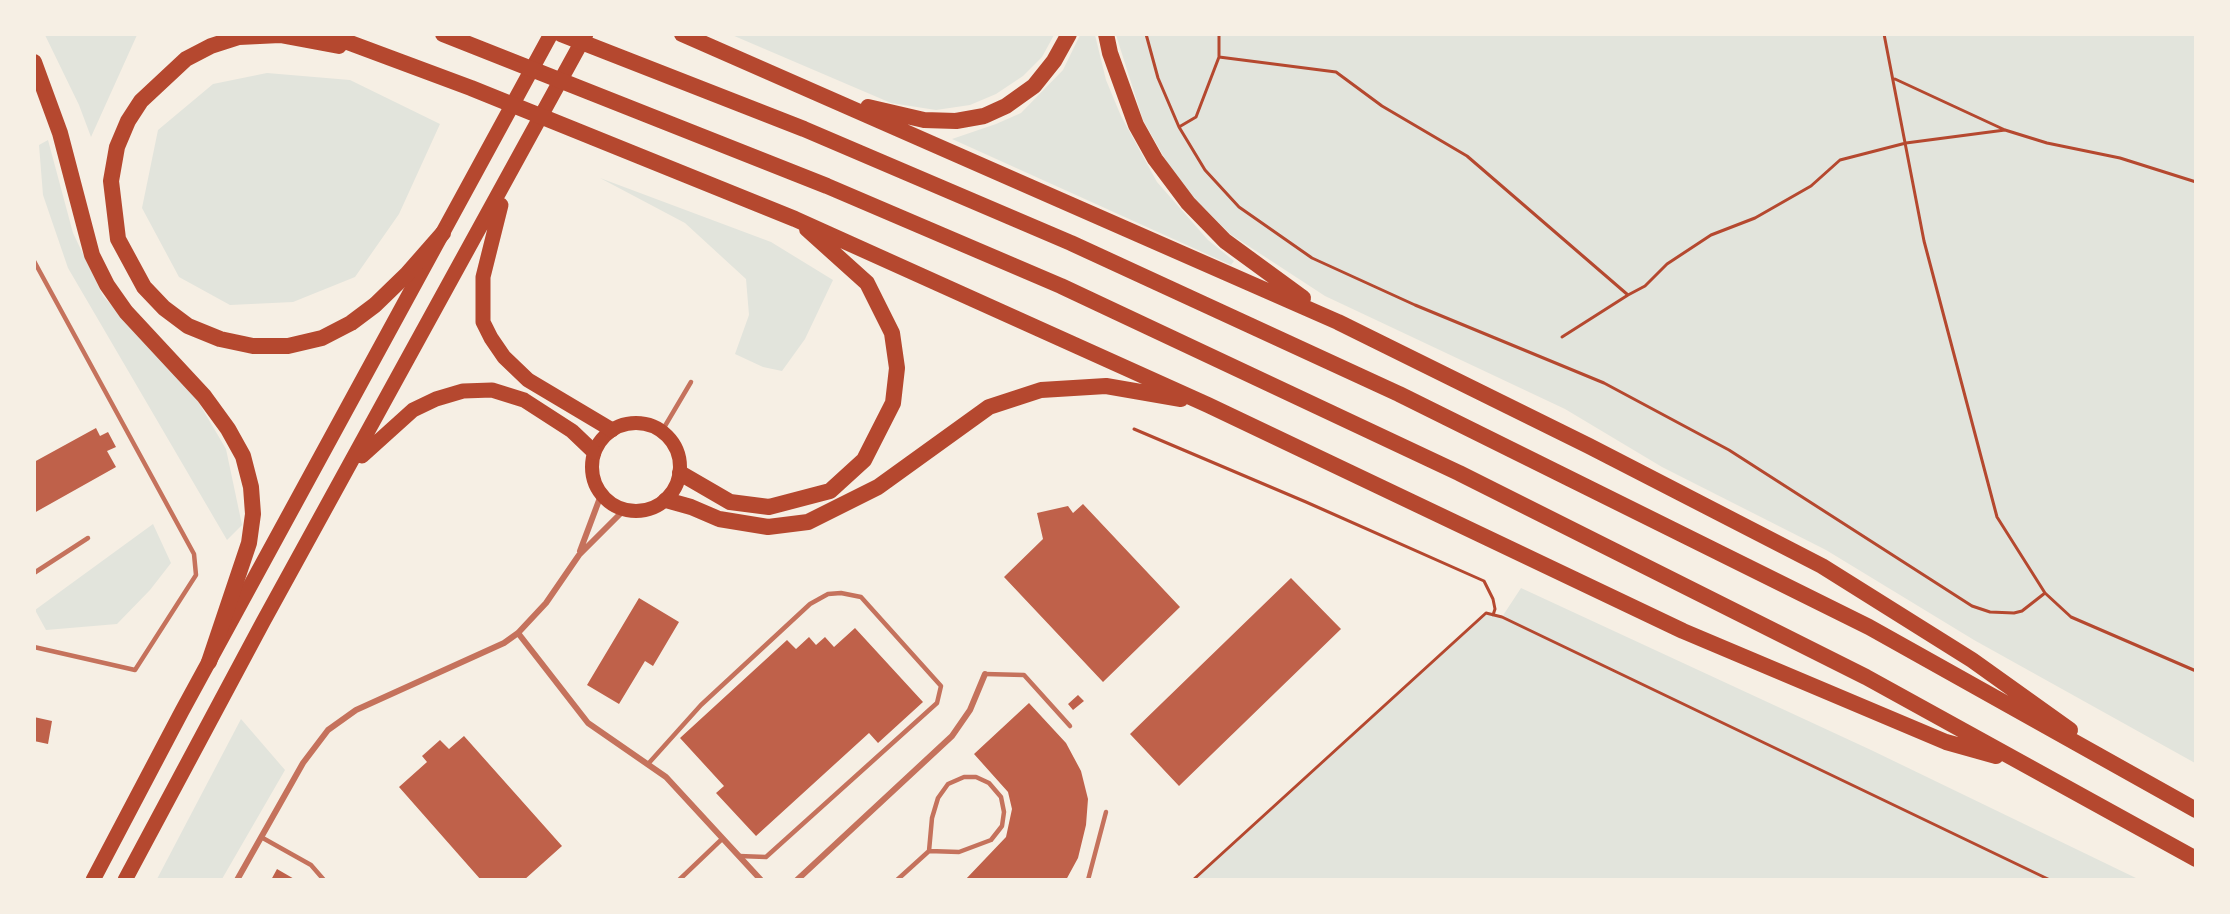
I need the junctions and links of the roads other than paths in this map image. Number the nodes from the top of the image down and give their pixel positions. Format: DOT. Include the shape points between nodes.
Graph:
graph roads {
  1 [pos="326,34"];
  2 [pos="443,34"];
  3 [pos="551,34"];
  4 [pos="561,34"];
  5 [pos="586,34"];
  6 [pos="682,34"];
  7 [pos="1069,34"];
  8 [pos="1106,34"];
  9 [pos="388,57"];
  10 [pos="34,62"];
  11 [pos="793,84"];
  12 [pos="511,172"];
  13 [pos="795,219"];
  14 [pos="443,233"];
  15 [pos="34,261"];
  16 [pos="1338,322"];
  17 [pos="691,382"];
  18 [pos="1209,405"];
  19 [pos="612,430"];
  20 [pos="662,431"];
  21 [pos="594,452"];
  22 [pos="680,473"];
  23 [pos="342,479"];
  24 [pos="601,495"];
  25 [pos="666,500"];
  26 [pos="624,510"];
  27 [pos="88,538"];
  28 [pos="579,555"];
  29 [pos="34,573"];
  30 [pos="518,633"];
  31 [pos="34,647"];
  32 [pos="209,662"];
  33 [pos="985,674"];
  34 [pos="1070,726"];
  35 [pos="2023,763"];
  36 [pos="648,764"];
  37 [pos="2118,767"];
  38 [pos="2196,810"];
  39 [pos="1106,812"];
  40 [pos="261,837"];
  41 [pos="722,839"];
  42 [pos="929,851"];
  43 [pos="737,856"];
  44 [pos="2196,859"];
  45 [pos="93,879"];
  46 [pos="125,879"];
  47 [pos="237,879"];
  48 [pos="324,879"];
  49 [pos="679,879"];
  50 [pos="761,879"];
  51 [pos="797,879"];
  52 [pos="897,879"];
  53 [pos="1088,879"];
  1 -- 9 [label="highway"];
  2 -- 35 [label="highway" via="827,186 1061,286 1449,468 1866,677"];
  3 -- 14 [label="highway"];
  4 -- 37 [label="highway" via="804,129 1071,243 1399,394 1869,627"];
  5 -- 12 [label="highway"];
  6 -- 11 [label="highway"];
  7 -- 11 [label="highway" via="1034,86 984,116 956,121 902,117"];
  8 -- 16 [label="highway" via="1136,125 1155,159 1188,203 1235,249"];
  9 -- 13 [label="highway"];
  9 -- 14 [label="highway" via="280,35 258,35 212,46 186,59 141,100 117,147 111,181 118,239 144,287 188,326 220,339 253,346 288,346 322,338 351,323 407,274"];
  10 -- 32 [label="highway" via="60,133 92,255 107,285 126,312 204,396 243,456 253,514 249,543"];
  11 -- 16 [label="highway"];
  12 -- 19 [label="highway" via="483,277 483,322 516,370"];
  12 -- 23 [label="highway"];
  13 -- 18 [label="highway"];
  13 -- 22 [label="highway" via="867,283 892,333 897,368 893,403 864,460 830,490 769,507 730,502"];
  14 -- 32 [label="highway"];
  15 -- 31 [label="lane" via="189,543 196,575 135,670"];
  16 -- 37 [label="highway" via="1822,566 1972,660"];
  17 -- 20 [label="lane"];
  18 -- 25 [label="highway" via="1106,386 1041,390 989,407 878,487 808,522 768,527 719,519"];
  18 -- 35 [label="highway" via="1683,631 1946,742"];
  19 -- 20 [label="main road" via="628,424 646,424"];
  19 -- 21 [label="main road"];
  20 -- 22 [label="main road" via="679,457"];
  21 -- 23 [label="highway" via="572,431 524,400 492,390 463,391 413,410 374,443"];
  21 -- 24 [label="main road" via="594,482"];
  22 -- 25 [label="main road"];
  23 -- 46 [label="highway"];
  24 -- 26 [label="main road"];
  24 -- 28 [label="street"];
  25 -- 26 [label="main road" via="646,510"];
  26 -- 28 [label="street"];
  27 -- 29 [label="lane"];
  28 -- 30 [label="street" via="546,603"];
  30 -- 36 [label="street" via="588,723"];
  30 -- 40 [label="street" via="504,643 356,710 328,730 303,763"];
  32 -- 45 [label="highway"];
  33 -- 34 [label="lane" via="1024,675"];
  33 -- 51 [label="street" via="970,710 952,736"];
  35 -- 44 [label="highway"];
  36 -- 41 [label="street" via="666,777"];
  36 -- 43 [label="lane" via="701,705 810,604 828,594 861,597 941,686 937,703 766,857"];
  37 -- 38 [label="highway"];
  39 -- 53 [label="lane"];
  40 -- 47 [label="street"];
  40 -- 48 [label="lane" via="311,865"];
  41 -- 43 [label="street"];
  41 -- 49 [label="lane"];
  42 -- 42 [label="lane" via="932,818 938,798 948,784 964,777 989,783 1001,797 1004,812 1002,826 991,840 959,852"];
  42 -- 52 [label="lane"];
  43 -- 50 [label="street"];
}
